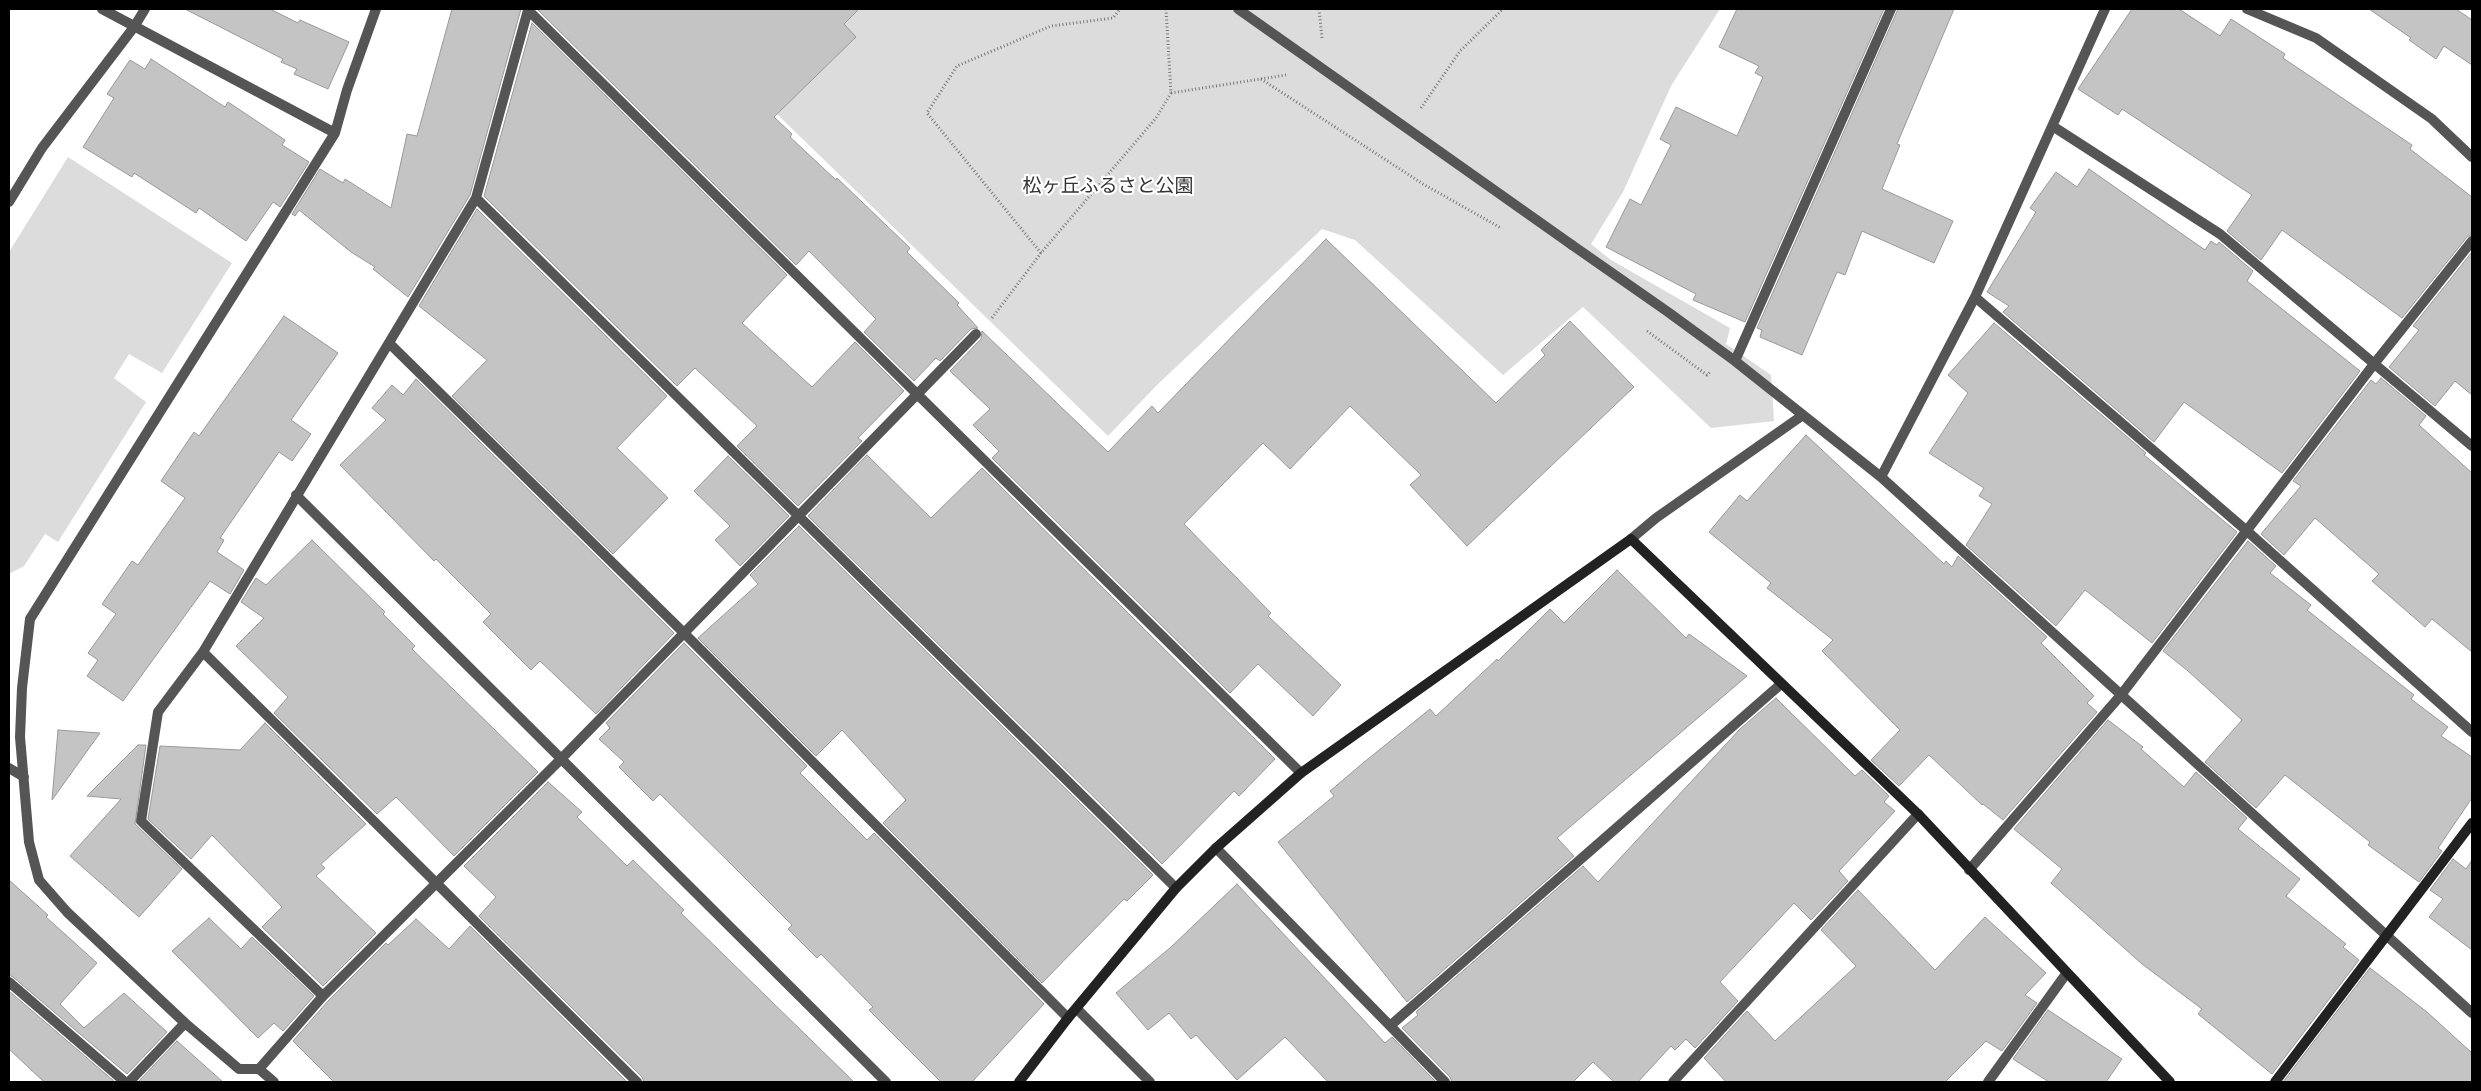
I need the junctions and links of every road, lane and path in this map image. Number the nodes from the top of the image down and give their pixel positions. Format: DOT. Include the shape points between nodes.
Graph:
graph roads {
  1 [pos="102,9"];
  2 [pos="145,9"];
  3 [pos="376,9"];
  4 [pos="1120,9"];
  5 [pos="1166,9"];
  6 [pos="1238,9"];
  7 [pos="1503,9"];
  8 [pos="1891,9"];
  9 [pos="2105,9"];
  10 [pos="2247,9"];
  11 [pos="134,27"];
  12 [pos="1324,69"];
  13 [pos="1261,79"];
  14 [pos="1171,93"];
  15 [pos="2054,126"];
  16 [pos="1408,128"];
  17 [pos="335,133"];
  18 [pos="2472,157"];
  19 [pos="476,198"];
  20 [pos="9,202"];
  21 [pos="1505,230"];
  22 [pos="2472,241"];
  23 [pos="1041,254"];
  24 [pos="1975,298"];
  25 [pos="976,334"];
  26 [pos="390,344"];
  27 [pos="1735,361"];
  28 [pos="2374,364"];
  29 [pos="918,393"];
  30 [pos="1803,415"];
  31 [pos="2472,446"];
  32 [pos="1881,477"];
  33 [pos="296,495"];
  34 [pos="800,515"];
  35 [pos="2248,531"];
  36 [pos="1631,539"];
  37 [pos="684,633"];
  38 [pos="203,652"];
  39 [pos="1781,684"];
  40 [pos="2121,695"];
  41 [pos="2472,732"];
  42 [pos="562,758"];
  43 [pos="9,768"];
  44 [pos="1301,773"];
  45 [pos="24,777"];
  46 [pos="1918,814"];
  47 [pos="2472,823"];
  48 [pos="1216,848"];
  49 [pos="1969,870"];
  50 [pos="434,883"];
  51 [pos="1176,888"];
  52 [pos="2387,935"];
  53 [pos="2066,974"];
  54 [pos="9,982"];
  55 [pos="323,996"];
  56 [pos="1077,1009"];
  57 [pos="2472,1012"];
  58 [pos="1068,1018"];
  59 [pos="185,1023"];
  60 [pos="1391,1024"];
  61 [pos="259,1069"];
  62 [pos="125,1082"];
  63 [pos="129,1082"];
  64 [pos="274,1082"];
  65 [pos="637,1082"];
  66 [pos="886,1082"];
  67 [pos="1019,1082"];
  68 [pos="1150,1082"];
  69 [pos="1445,1082"];
  70 [pos="1673,1082"];
  71 [pos="1988,1082"];
  72 [pos="2170,1082"];
  73 [pos="2274,1082"];
  1 -- 11 [label="street"];
  2 -- 11 [label="street"];
  3 -- 17 [label="street"];
  4 -- 23 [label="path" via="1113,18 1051,26 957,66 927,113"];
  5 -- 14 [label="path"];
  6 -- 12 [label="street"];
  7 -- 16 [label="path" via="1460,51"];
  8 -- 27 [label="street"];
  9 -- 15 [label="street"];
  10 -- 18 [label="street" via="2316,38 2432,119"];
  11 -- 17 [label="street"];
  11 -- 20 [label="street" via="42,148"];
  12 -- 13 [label="path"];
  12 -- 16 [label="street"];
  13 -- 14 [label="path"];
  13 -- 21 [label="path" via="1423,184"];
  14 -- 23 [label="path" via="1156,118"];
  15 -- 24 [label="street"];
  15 -- 28 [label="street" via="2220,234"];
  16 -- 27 [label="street"];
  17 -- 45 [label="street" via="30,620 20,737"];
  19 -- 26 [label="street"];
  19 -- 29 [label="street" via="528,10"];
  19 -- 34 [label="street"];
  22 -- 28 [label="street"];
  23 -- 25 [label="path" via="994,316"];
  24 -- 32 [label="street"];
  24 -- 35 [label="street"];
  25 -- 29 [label="street"];
  26 -- 33 [label="street"];
  26 -- 37 [label="street"];
  27 -- 30 [label="street"];
  28 -- 31 [label="street"];
  28 -- 35 [label="street"];
  29 -- 34 [label="street"];
  29 -- 44 [label="street"];
  30 -- 32 [label="street"];
  30 -- 36 [label="street"];
  32 -- 40 [label="street"];
  33 -- 38 [label="street"];
  33 -- 42 [label="street"];
  34 -- 37 [label="street"];
  34 -- 51 [label="street"];
  35 -- 40 [label="street"];
  35 -- 41 [label="street"];
  36 -- 39 [label="street"];
  36 -- 44 [label="street"];
  37 -- 42 [label="street"];
  37 -- 58 [label="street"];
  38 -- 50 [label="street"];
  38 -- 55 [label="street" via="158,712 141,821"];
  39 -- 46 [label="street"];
  39 -- 60 [label="street"];
  40 -- 49 [label="street"];
  40 -- 52 [label="street"];
  42 -- 50 [label="street"];
  42 -- 66 [label="street"];
  43 -- 45 [label="street"];
  44 -- 48 [label="street"];
  45 -- 59 [label="street" via="29,842 39,880 67,912"];
  46 -- 49 [label="street"];
  46 -- 70 [label="street"];
  47 -- 52 [label="street"];
  48 -- 51 [label="street"];
  48 -- 60 [label="street"];
  49 -- 53 [label="street"];
  50 -- 55 [label="street"];
  50 -- 65 [label="street"];
  51 -- 56 [label="street"];
  52 -- 57 [label="street"];
  52 -- 73 [label="street"];
  53 -- 71 [label="street"];
  53 -- 72 [label="street"];
  54 -- 62 [label="street"];
  55 -- 61 [label="street"];
  56 -- 58 [label="street"];
  56 -- 68 [label="street"];
  58 -- 67 [label="street"];
  59 -- 61 [label="street" via="238,1069"];
  59 -- 63 [label="street"];
  60 -- 69 [label="street"];
  61 -- 64 [label="street"];
}
